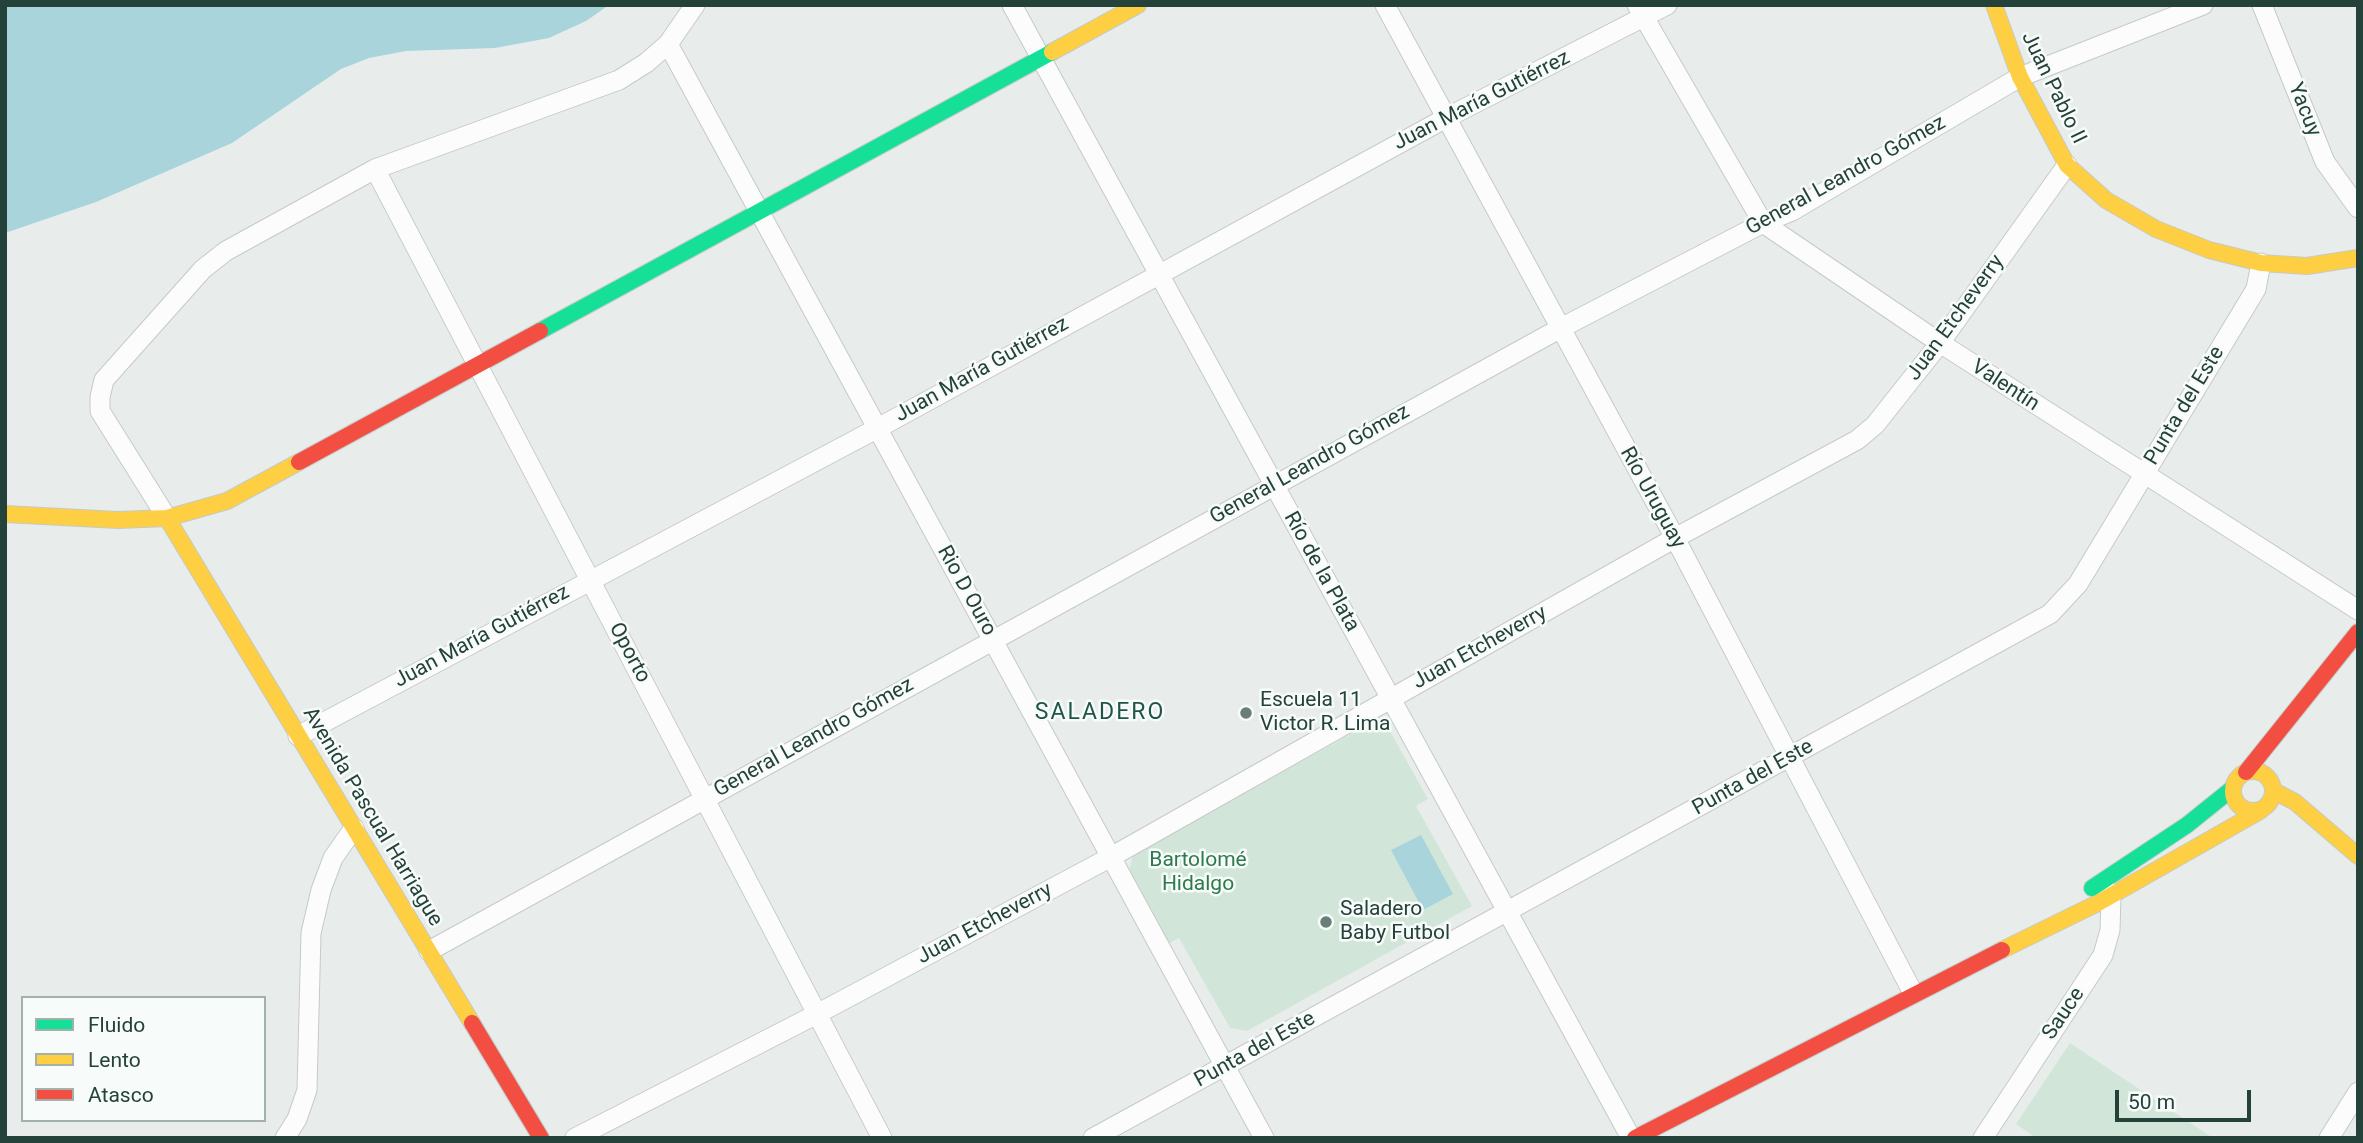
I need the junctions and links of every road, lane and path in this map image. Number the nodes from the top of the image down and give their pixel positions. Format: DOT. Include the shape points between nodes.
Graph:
graph roads {
  1 [pos="695,5"];
  2 [pos="1012,5"];
  3 [pos="1138,5"];
  4 [pos="1385,5"];
  5 [pos="1667,5"];
  6 [pos="1994,5"];
  7 [pos="2203,5"];
  8 [pos="2263,5"];
  9 [pos="1641,12"];
  10 [pos="668,44"];
  11 [pos="1041,59"];
  12 [pos="2020,76"];
  13 [pos="1446,118"];
  14 [pos="2067,165"];
  15 [pos="375,169"];
  16 [pos="2358,208"];
  17 [pos="760,213"];
  18 [pos="1763,223"];
  19 [pos="2358,258"];
  20 [pos="2261,263"];
  21 [pos="1159,274"];
  22 [pos="1559,329"];
  23 [pos="1940,343"];
  24 [pos="478,366"];
  25 [pos="877,428"];
  26 [pos="2144,475"];
  27 [pos="1274,485"];
  28 [pos="5,514"];
  29 [pos="167,518"];
  30 [pos="1675,538"];
  31 [pos="590,579"];
  32 [pos="2358,610"];
  33 [pos="2358,632"];
  34 [pos="993,640"];
  35 [pos="1391,698"];
  36 [pos="298,736"];
  37 [pos="2276,738"];
  38 [pos="1791,757"];
  39 [pos="2246,772"];
  40 [pos="2272,786"];
  41 [pos="2233,788"];
  42 [pos="704,798"];
  43 [pos="2263,809"];
  44 [pos="2319,822"];
  45 [pos="354,828"];
  46 [pos="2358,856"];
  47 [pos="1111,857"];
  48 [pos="2106,889"];
  49 [pos="1507,911"];
  50 [pos="429,951"];
  51 [pos="1913,993"];
  52 [pos="817,1014"];
  53 [pos="1225,1066"];
  54 [pos="2358,1092"];
  55 [pos="285,1138"];
  56 [pos="541,1138"];
  57 [pos="575,1138"];
  58 [pos="882,1138"];
  59 [pos="1093,1138"];
  60 [pos="1264,1138"];
  61 [pos="1633,1138"];
  62 [pos="1983,1138"];
  63 [pos="2329,1138"];
  1 -- 10 [label="street"];
  2 -- 11 [label="street, Río de la Plata"];
  3 -- 11 [label="street"];
  4 -- 13 [label="street, Río Uruguay"];
  5 -- 9 [label="street, Juan María Gutiérrez"];
  6 -- 12 [label="street, Juan Pablo II"];
  7 -- 12 [label="street, General Leandro Gómez"];
  8 -- 16 [label="street, Yacuy" via="2325,162"];
  9 -- 13 [label="street, Juan María Gutiérrez"];
  9 -- 18 [label="street, Valentín"];
  10 -- 15 [label="street" via="619,80"];
  10 -- 17 [label="street, Rio D Ouro"];
  11 -- 17 [label="street"];
  11 -- 21 [label="street, Río de la Plata"];
  12 -- 14 [label="street, Juan Pablo II"];
  12 -- 18 [label="street, General Leandro Gómez" via="1792,211"];
  13 -- 21 [label="street, Juan María Gutiérrez"];
  13 -- 22 [label="street, Río Uruguay"];
  14 -- 20 [label="street, Juan Pablo II" via="2106,200 2156,229 2209,250"];
  14 -- 23 [label="street, Juan Etcheverry"];
  15 -- 24 [label="street, Oporto"];
  15 -- 29 [label="street" via="226,251 184,288 104,380 100,411"];
  17 -- 24 [label="street"];
  17 -- 25 [label="street, Rio D Ouro"];
  18 -- 22 [label="street, General Leandro Gómez"];
  18 -- 23 [label="street, Valentín"];
  19 -- 20 [label="street, Juan Pablo II" via="2307,266"];
  20 -- 26 [label="street, Punta del Este" via="2256,289"];
  21 -- 25 [label="street, Juan María Gutiérrez"];
  21 -- 27 [label="street, Río de la Plata"];
  22 -- 27 [label="street, General Leandro Gómez"];
  22 -- 30 [label="street, Río Uruguay"];
  23 -- 26 [label="street, Valentín"];
  23 -- 30 [label="street, Juan Etcheverry" via="1875,425 1857,440"];
  24 -- 29 [label="street" via="227,501"];
  24 -- 31 [label="street, Oporto"];
  25 -- 31 [label="street, Juan María Gutiérrez"];
  25 -- 34 [label="street, Rio D Ouro"];
  26 -- 32 [label="street, Valentín"];
  26 -- 38 [label="street, Punta del Este" via="2078,584 2050,614"];
  27 -- 34 [label="street, General Leandro Gómez"];
  27 -- 35 [label="street, Río de la Plata"];
  28 -- 29 [label="street"];
  29 -- 36 [label="street, Avenida Pascual Harriague"];
  30 -- 35 [label="street, Juan Etcheverry"];
  30 -- 38 [label="street, Río Uruguay"];
  31 -- 36 [label="street, Juan María Gutiérrez"];
  31 -- 42 [label="street, Oporto"];
  33 -- 37 [label="street"];
  34 -- 42 [label="street, General Leandro Gómez"];
  34 -- 47 [label="street, Rio D Ouro"];
  35 -- 47 [label="street, Juan Etcheverry"];
  35 -- 49 [label="street, Río de la Plata"];
  36 -- 45 [label="street, Avenida Pascual Harriague"];
  37 -- 39 [label="street"];
  37 -- 40 [label="street" via="2267,759"];
  38 -- 49 [label="street, Punta del Este"];
  38 -- 51 [label="street, Río Uruguay"];
  39 -- 40 [label="street" via="2258,772"];
  39 -- 41 [label="street"];
  40 -- 43 [label="street"];
  40 -- 44 [label="street"];
  41 -- 43 [label="street" via="2240,807"];
  41 -- 48 [label="street"];
  42 -- 50 [label="street, General Leandro Gómez"];
  42 -- 52 [label="street, Oporto"];
  43 -- 44 [label="street" via="2287,808"];
  43 -- 48 [label="street"];
  44 -- 46 [label="street"];
  45 -- 50 [label="street, Avenida Pascual Harriague"];
  45 -- 55 [label="street" via="334,858 311,933 307,1090"];
  47 -- 52 [label="street, Juan Etcheverry"];
  47 -- 53 [label="street, Rio D Ouro"];
  48 -- 51 [label="street"];
  48 -- 62 [label="street, Sauce" via="2110,930 2104,955"];
  49 -- 53 [label="street, Punta del Este"];
  49 -- 61 [label="street, Río de la Plata"];
  50 -- 56 [label="street, Avenida Pascual Harriague"];
  51 -- 61 [label="street"];
  52 -- 57 [label="street, Juan Etcheverry"];
  52 -- 58 [label="street, Oporto"];
  53 -- 59 [label="street, Punta del Este"];
  53 -- 60 [label="street, Rio D Ouro"];
  54 -- 63 [label="street"];
}
